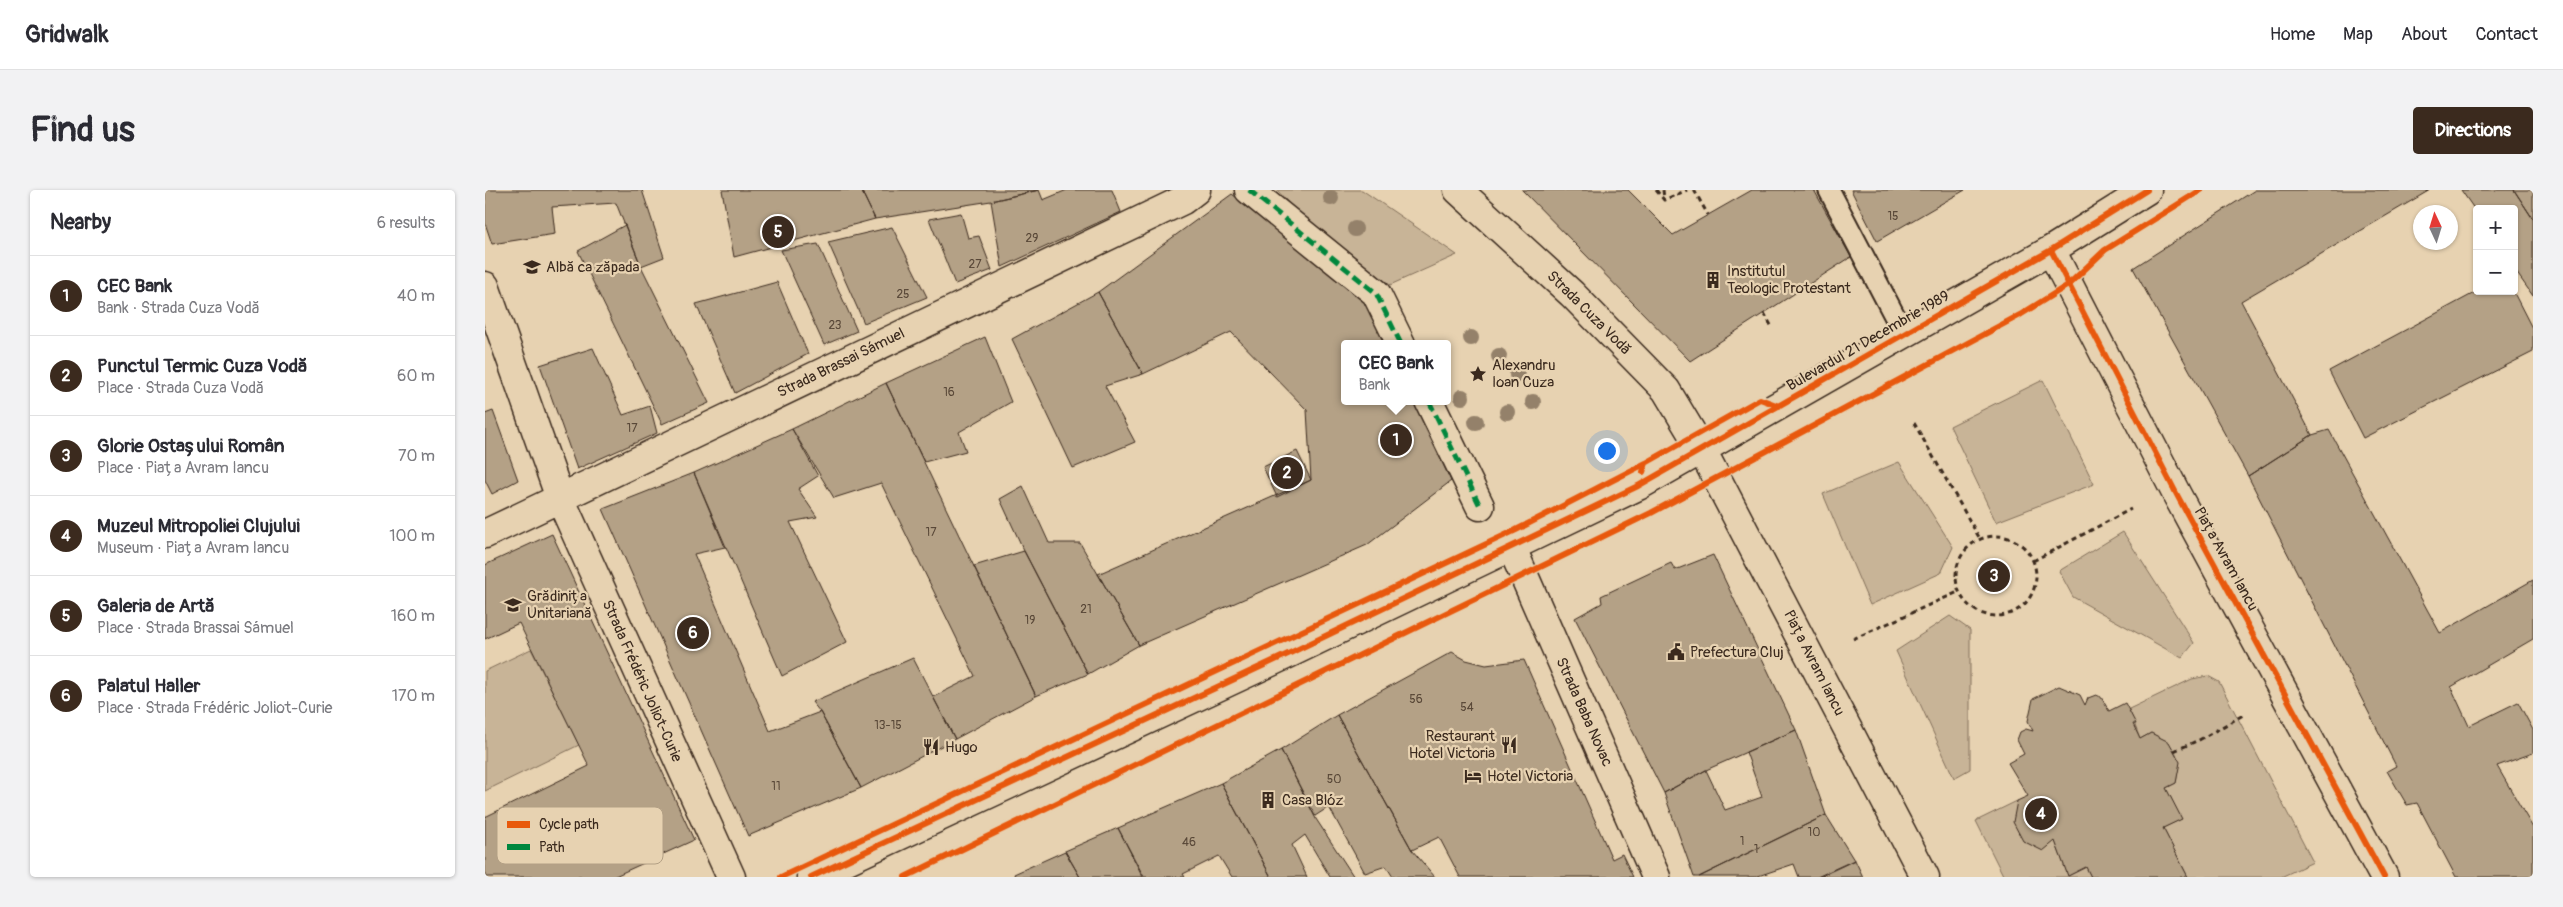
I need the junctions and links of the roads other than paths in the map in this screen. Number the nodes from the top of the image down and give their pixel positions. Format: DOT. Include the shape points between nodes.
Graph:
graph roads {
  1 [pos="1196,190"];
  2 [pos="1249,190"];
  3 [pos="1458,190"];
  4 [pos="1829,190"];
  5 [pos="2146,190"];
  6 [pos="2051,250"];
  7 [pos="485,286"];
  8 [pos="1904,334"];
  9 [pos="1399,340"];
  10 [pos="1431,405"];
  11 [pos="1702,450"];
  12 [pos="560,498"];
  13 [pos="1480,506"];
  14 [pos="485,534"];
  15 [pos="1512,548"];
  16 [pos="731,877"];
  17 [pos="811,877"];
  18 [pos="1656,877"];
  19 [pos="1925,877"];
  20 [pos="2384,877"];
  1 -- 12 [label="main road, Strada Brassai Sámuel" via="1165,208"];
  2 -- 9 [label="main road" via="1377,293"];
  3 -- 11 [label="main road, Strada Cuza Vodă" via="1572,294 1666,390"];
  4 -- 8 [label="lane"];
  5 -- 6 [label="main road, Bulevardul 21 Decembrie 1989"];
  6 -- 8 [label="main road, Bulevardul 21 Decembrie 1989"];
  6 -- 20 [label="main road, Piața Avram Iancu" via="2177,495"];
  7 -- 12 [label="main road, Strada Frédéric Joliot-Curie"];
  8 -- 11 [label="main road, Bulevardul 21 Decembrie 1989"];
  10 -- 13 [label="main road"];
  11 -- 15 [label="main road, Bulevardul 21 Decembrie 1989" via="1631,490"];
  11 -- 19 [label="main road, Piața Avram Iancu"];
  12 -- 14 [label="main road, Strada Brassai Sámuel"];
  12 -- 16 [label="main road, Strada Frédéric Joliot-Curie"];
  15 -- 17 [label="main road, Bulevardul 21 Decembrie 1989"];
  15 -- 18 [label="main road, Strada Baba Novac"];
}
